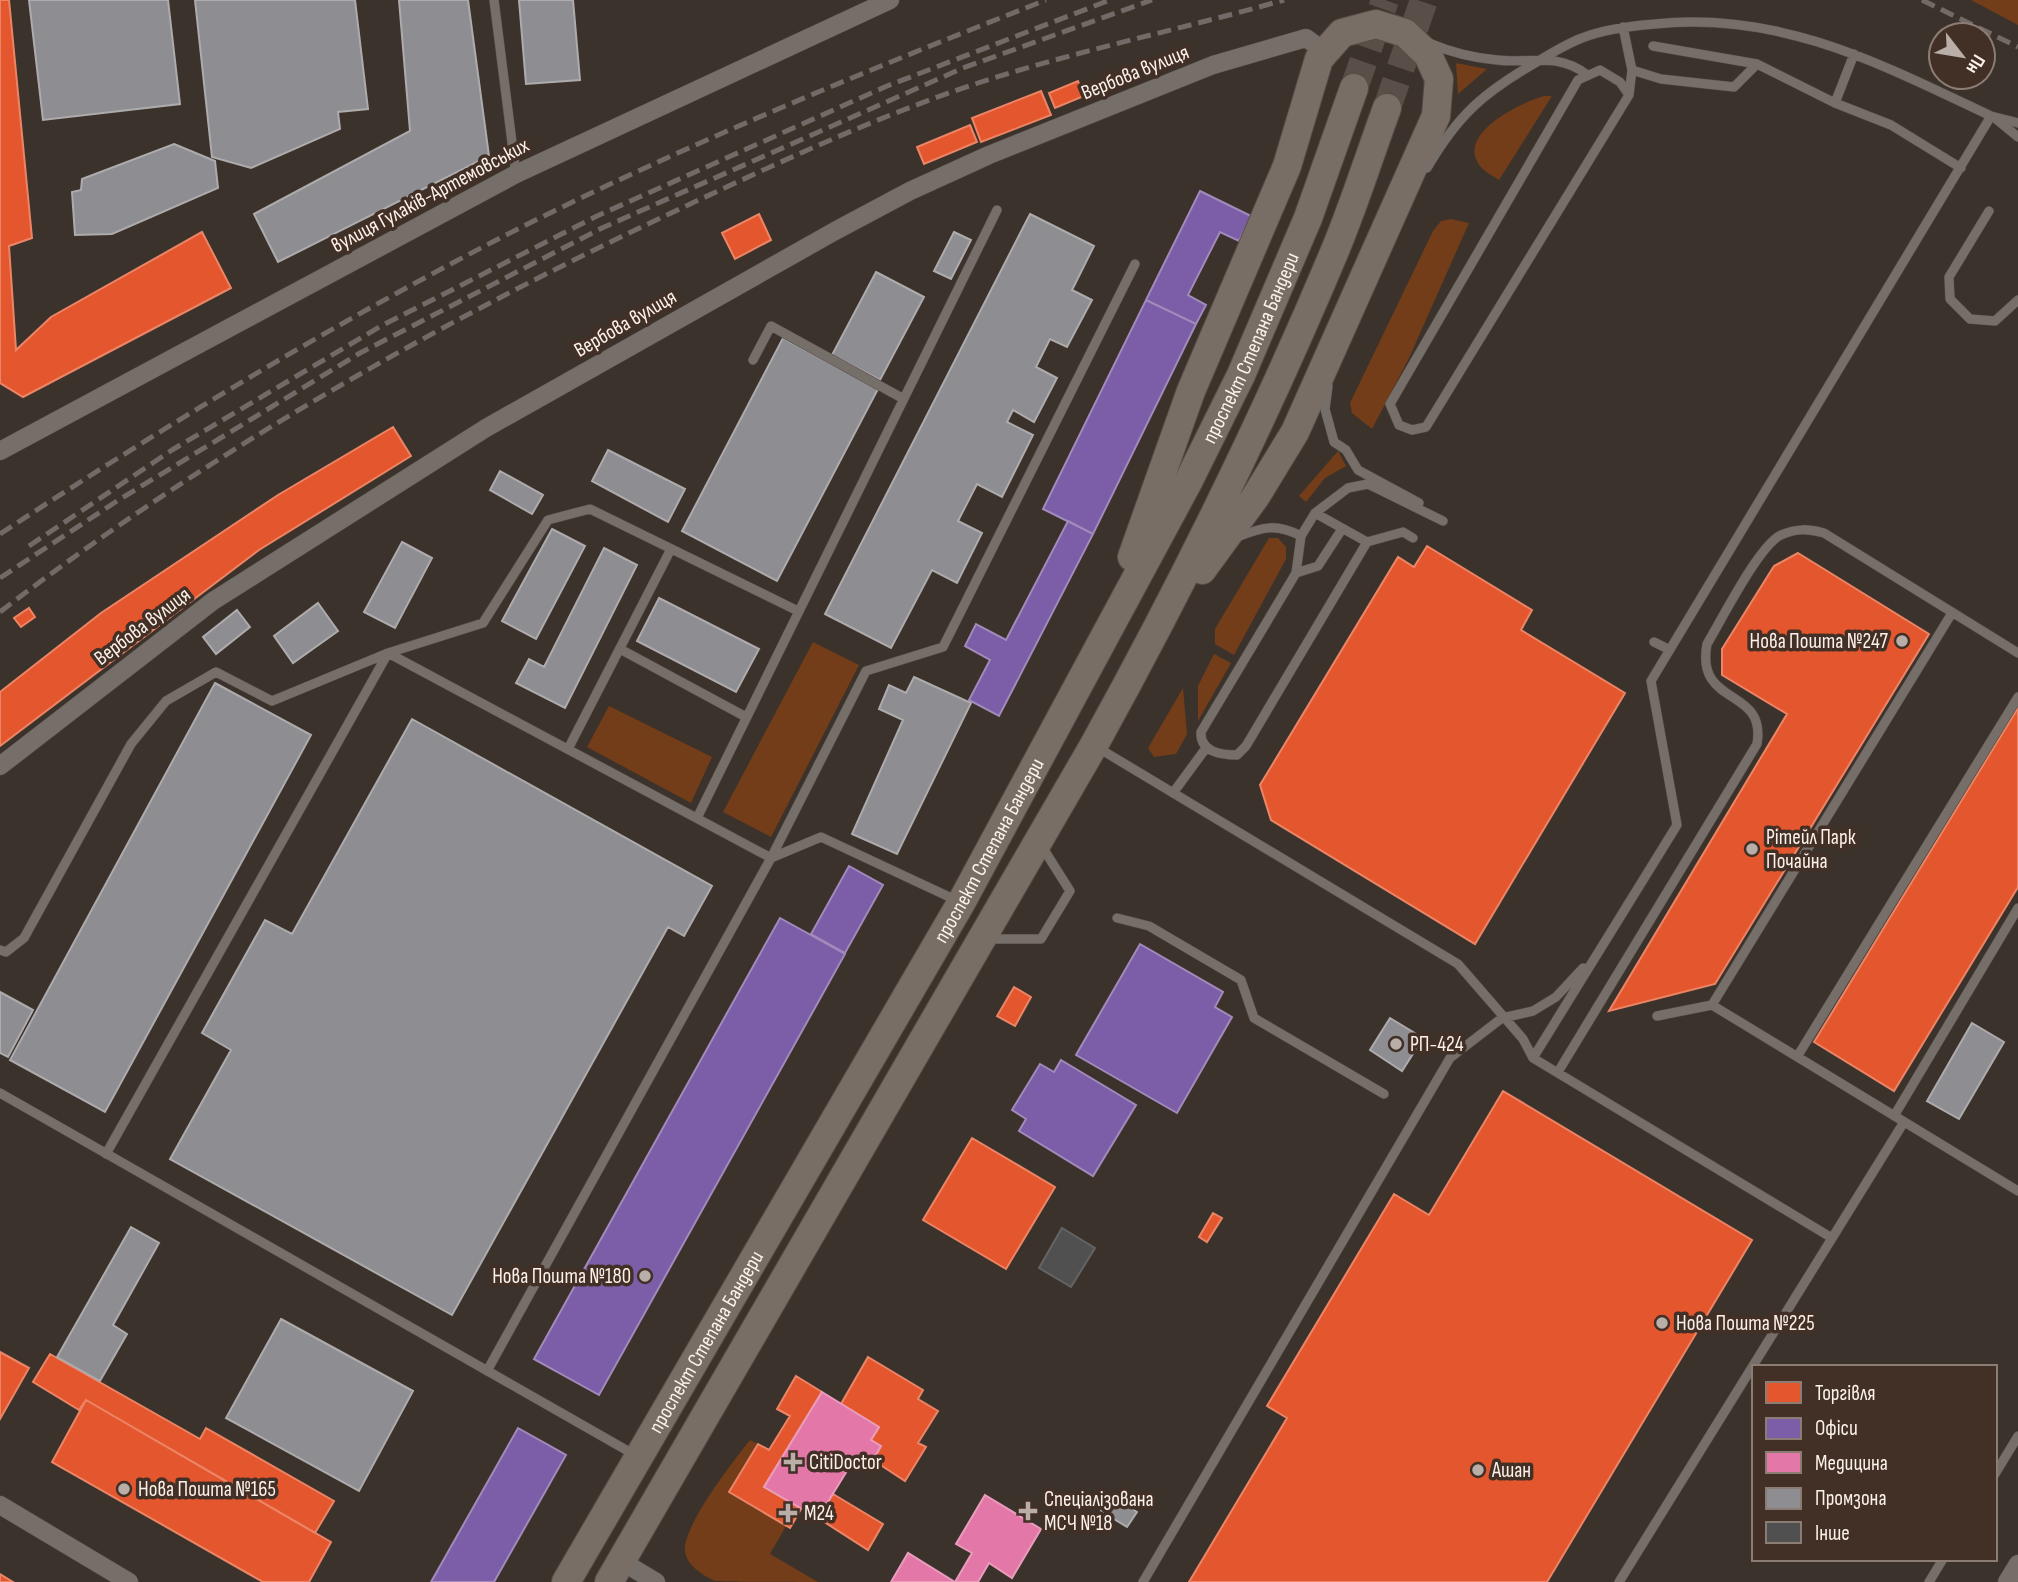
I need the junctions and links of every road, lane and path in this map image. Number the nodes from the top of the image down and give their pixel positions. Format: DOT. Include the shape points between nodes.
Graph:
graph roads {
  1 [pos="494,0"];
  2 [pos="890,0"];
  3 [pos="1623,27"];
  4 [pos="1405,33"];
  5 [pos="1653,46"];
  6 [pos="1854,54"];
  7 [pos="1544,58"];
  8 [pos="1319,59"];
  9 [pos="1757,64"];
  10 [pos="1632,70"];
  11 [pos="1586,74"];
  12 [pos="1354,88"];
  13 [pos="1629,95"];
  14 [pos="1835,103"];
  15 [pos="1387,108"];
  16 [pos="1991,116"];
  17 [pos="2018,123"];
  18 [pos="2018,137"];
  19 [pos="1961,168"];
  20 [pos="516,174"];
  21 [pos="997,210"];
  22 [pos="1989,211"];
  23 [pos="1135,264"];
  24 [pos="1367,271"];
  25 [pos="2018,300"];
  26 [pos="1332,350"];
  27 [pos="753,360"];
  28 [pos="902,398"];
  29 [pos="0,451"];
  30 [pos="1315,513"];
  31 [pos="1342,529"];
  32 [pos="1301,536"];
  33 [pos="1413,538"];
  34 [pos="1223,542"];
  35 [pos="1367,542"];
  36 [pos="671,549"];
  37 [pos="1296,573"];
  38 [pos="798,611"];
  39 [pos="1952,613"];
  40 [pos="1161,624"];
  41 [pos="1104,639"];
  42 [pos="1654,642"];
  43 [pos="620,649"];
  44 [pos="1668,649"];
  45 [pos="388,653"];
  46 [pos="2018,653"];
  47 [pos="2018,697"];
  48 [pos="746,717"];
  49 [pos="1094,745"];
  50 [pos="1206,748"];
  51 [pos="568,749"];
  52 [pos="0,766"];
  53 [pos="1173,793"];
  54 [pos="697,818"];
  55 [pos="1038,841"];
  56 [pos="771,858"];
  57 [pos="961,902"];
  58 [pos="2018,908"];
  59 [pos="1117,918"];
  60 [pos="982,939"];
  61 [pos="0,950"];
  62 [pos="1599,951"];
  63 [pos="1712,1005"];
  64 [pos="1657,1016"];
  65 [pos="1502,1018"];
  66 [pos="1797,1057"];
  67 [pos="1534,1058"];
  68 [pos="1558,1072"];
  69 [pos="0,1093"];
  70 [pos="1384,1094"];
  71 [pos="1894,1116"];
  72 [pos="1904,1122"];
  73 [pos="106,1154"];
  74 [pos="2018,1191"];
  75 [pos="1832,1238"];
  76 [pos="1753,1365"];
  77 [pos="1752,1367"];
  78 [pos="487,1371"];
  79 [pos="2018,1436"];
  80 [pos="639,1458"];
  81 [pos="1997,1471"];
  82 [pos="0,1505"];
  83 [pos="1942,1561"];
  84 [pos="2018,1564"];
  85 [pos="615,1572"];
  86 [pos="130,1582"];
  87 [pos="566,1582"];
  88 [pos="656,1582"];
  89 [pos="1143,1582"];
  90 [pos="1619,1582"];
  91 [pos="1929,1582"];
  92 [pos="2007,1582"];
  1 -- 20 [label="lane"];
  2 -- 20 [label="street, вулиця Гулаків-Артемовських"];
  3 -- 6 [label="lane" via="1690,20 1747,24 1825,42"];
  3 -- 7 [label="lane" via="1582,37"];
  3 -- 10 [label="lane"];
  4 -- 7 [label="lane" via="1449,52 1497,60"];
  4 -- 8 [label="main road" via="1376,24 1342,33"];
  4 -- 24 [label="main road" via="1429,55 1439,79 1436,116"];
  5 -- 9 [label="lane"];
  6 -- 14 [label="lane"];
  6 -- 16 [label="lane"];
  7 -- 11 [label="lane" via="1573,64"];
  7 -- 24 [label="lane" via="1471,106 1439,146"];
  8 -- 41 [label="main road" via="1287,166 1191,391"];
  8 -- 52 [label="street, Вербова вулиця" via="1317,46 1306,38 1213,65 989,155 846,225 486,428 224,594"];
  9 -- 10 [label="lane" via="1734,87 1661,79"];
  9 -- 14 [label="lane"];
  10 -- 13 [label="lane"];
  11 -- 13 [label="lane" via="1600,70 1620,82"];
  11 -- 13 [label="lane" via="1578,80 1390,404 1399,425 1412,430 1426,428"];
  12 -- 41 [label="main road, проспект Степана Бандери" via="1308,218 1241,375"];
  14 -- 19 [label="lane" via="1891,125"];
  15 -- 40 [label="main road, проспект Степана Бандери" via="1337,246"];
  16 -- 17 [label="lane"];
  16 -- 18 [label="lane"];
  16 -- 19 [label="lane"];
  19 -- 44 [label="lane"];
  20 -- 29 [label="street, вулиця Гулаків-Артемовських"];
  21 -- 28 [label="lane"];
  22 -- 25 [label="lane" via="1950,277 1950,299 1970,319 1995,321"];
  23 -- 56 [label="lane" via="943,647 866,671"];
  24 -- 26 [label="main road"];
  26 -- 30 [label="lane" via="1325,409 1334,442 1346,450 1358,470 1443,521 1368,484 1348,488"];
  26 -- 34 [label="main road" via="1295,432"];
  27 -- 28 [label="lane" via="771,326"];
  28 -- 38 [label="lane"];
  30 -- 31 [label="lane"];
  30 -- 32 [label="lane"];
  31 -- 35 [label="lane"];
  31 -- 37 [label="lane" via="1318,566"];
  32 -- 34 [label="lane" via="1268,525"];
  32 -- 37 [label="lane"];
  33 -- 35 [label="lane" via="1403,532"];
  34 -- 40 [label="main road"];
  35 -- 50 [label="lane" via="1246,746 1237,755"];
  36 -- 38 [label="lane"];
  36 -- 43 [label="lane"];
  36 -- 45 [label="lane" via="590,509 548,520 484,622"];
  37 -- 50 [label="lane" via="1202,732"];
  38 -- 48 [label="lane"];
  39 -- 46 [label="lane"];
  39 -- 63 [label="lane"];
  39 -- 68 [label="lane" via="1824,533 1802,528 1779,536 1763,551 1707,644 1704,660 1707,676 1717,687 1755,715 1760,728 1757,744"];
  40 -- 49 [label="main road, проспект Степана Бандери"];
  41 -- 57 [label="main road, проспект Степана Бандери"];
  42 -- 44 [label="lane"];
  43 -- 48 [label="lane"];
  43 -- 51 [label="lane"];
  44 -- 62 [label="lane" via="1651,681 1676,825"];
  45 -- 51 [label="lane"];
  45 -- 61 [label="lane" via="272,701 216,672 166,701 131,744 24,938 6,952"];
  45 -- 73 [label="lane"];
  47 -- 66 [label="lane"];
  48 -- 54 [label="lane"];
  49 -- 53 [label="lane"];
  49 -- 55 [label="main road, проспект Степана Бандери"];
  50 -- 53 [label="lane"];
  51 -- 54 [label="lane"];
  53 -- 65 [label="lane" via="1458,964"];
  54 -- 56 [label="lane"];
  55 -- 60 [label="main road, проспект Степана Бандери"];
  55 -- 60 [label="lane" via="1070,891 1041,939"];
  56 -- 57 [label="lane" via="821,837"];
  56 -- 78 [label="lane"];
  57 -- 80 [label="main road, проспект Степана Бандери"];
  58 -- 71 [label="lane"];
  59 -- 70 [label="lane" via="1149,926 1241,980 1254,1018"];
  60 -- 85 [label="main road, проспект Степана Бандери"];
  62 -- 65 [label="lane" via="1556,998 1533,1011"];
  62 -- 67 [label="lane"];
  63 -- 64 [label="lane"];
  63 -- 66 [label="lane"];
  65 -- 67 [label="lane"];
  65 -- 89 [label="lane" via="1450,1058"];
  66 -- 71 [label="lane"];
  67 -- 68 [label="lane"];
  68 -- 75 [label="lane"];
  69 -- 73 [label="lane"];
  71 -- 72 [label="lane"];
  72 -- 74 [label="lane"];
  72 -- 75 [label="lane"];
  73 -- 78 [label="lane"];
  75 -- 76 [label="lane"];
  77 -- 90 [label="lane"];
  78 -- 80 [label="lane"];
  79 -- 81 [label="lane"];
  80 -- 87 [label="main road, проспект Степана Бандери"];
  82 -- 86 [label="street"];
  83 -- 91 [label="lane"];
  84 -- 92 [label="street"];
  85 -- 88 [label="street"];
}
